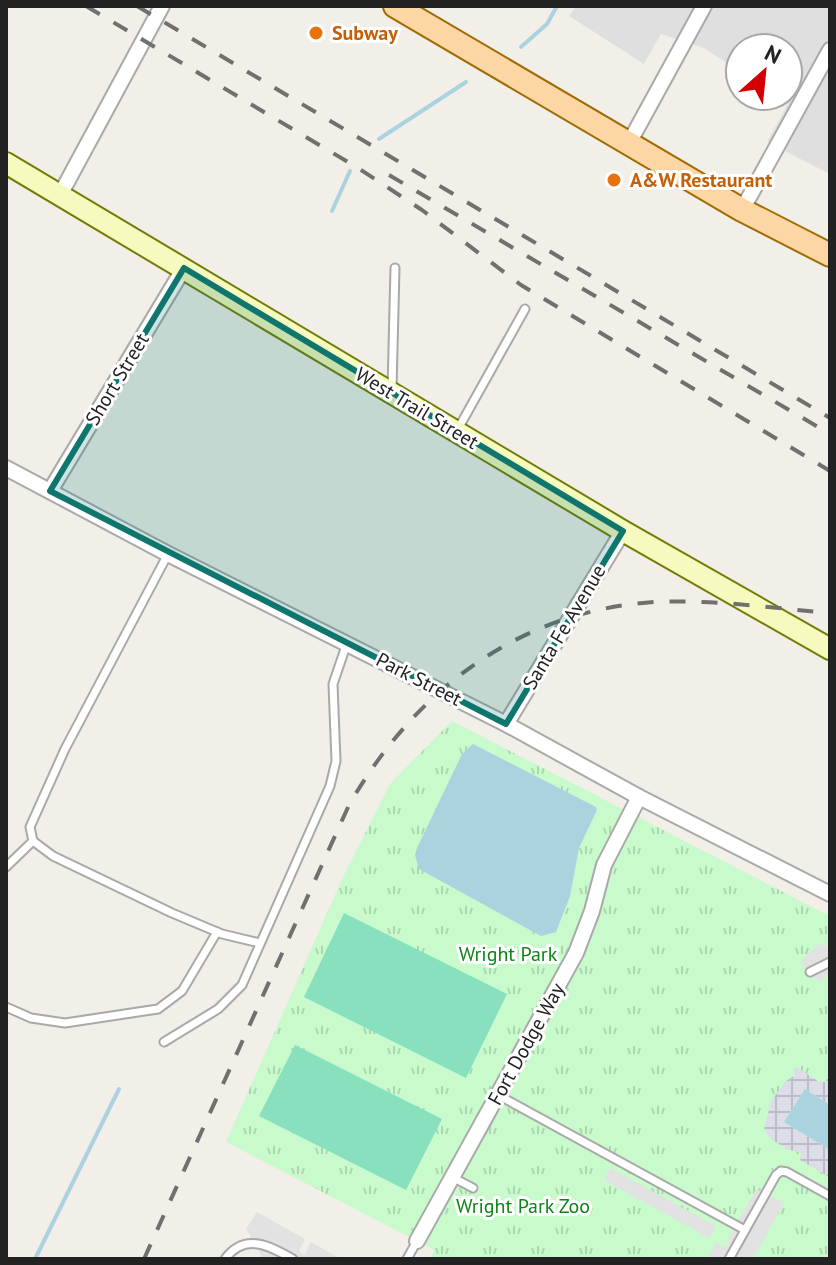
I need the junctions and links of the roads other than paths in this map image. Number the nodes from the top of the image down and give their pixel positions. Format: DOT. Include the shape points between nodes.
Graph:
graph roads {
  1 [pos="162,6"];
  2 [pos="395,6"];
  3 [pos="704,6"];
  4 [pos="421,13"];
  5 [pos="830,50"];
  6 [pos="629,143"];
  7 [pos="6,163"];
  8 [pos="60,195"];
  9 [pos="742,210"];
  10 [pos="830,255"];
  11 [pos="184,268"];
  12 [pos="395,268"];
  13 [pos="525,309"];
  14 [pos="392,392"];
  15 [pos="457,431"];
  16 [pos="6,468"];
  17 [pos="50,491"];
  18 [pos="623,531"];
  19 [pos="168,554"];
  20 [pos="347,643"];
  21 [pos="830,649"];
  22 [pos="506,724"];
  23 [pos="639,797"];
  24 [pos="33,841"];
  25 [pos="6,867"];
  26 [pos="830,894"];
  27 [pos="217,932"];
  28 [pos="260,943"];
  29 [pos="830,962"];
  30 [pos="810,972"];
  31 [pos="6,1007"];
  32 [pos="164,1042"];
  33 [pos="498,1095"];
  34 [pos="452,1177"];
  35 [pos="473,1188"];
  36 [pos="830,1196"];
  37 [pos="745,1230"];
  38 [pos="417,1241"];
  39 [pos="225,1259"];
  40 [pos="293,1259"];
  41 [pos="407,1259"];
  42 [pos="729,1259"];
  1 -- 8 [label="street"];
  2 -- 4 [label="main road"];
  3 -- 6 [label="street"];
  4 -- 6 [label="main road"];
  5 -- 9 [label="street"];
  6 -- 9 [label="main road"];
  7 -- 8 [label="main road, West Trail Street"];
  8 -- 11 [label="main road, West Trail Street"];
  9 -- 10 [label="main road"];
  11 -- 14 [label="main road, West Trail Street"];
  11 -- 17 [label="street, Short Street"];
  12 -- 14 [label="lane"];
  13 -- 15 [label="lane"];
  14 -- 15 [label="main road, West Trail Street"];
  15 -- 18 [label="main road, West Trail Street"];
  16 -- 17 [label="street, Park Street"];
  17 -- 19 [label="street, Park Street"];
  18 -- 21 [label="main road, West Trail Street"];
  18 -- 22 [label="street, Santa Fe Avenue"];
  19 -- 20 [label="street, Park Street"];
  19 -- 24 [label="lane" via="65,749 30,827"];
  20 -- 22 [label="street, Park Street"];
  20 -- 28 [label="lane" via="333,684 336,761 330,786"];
  22 -- 23 [label="street, Park Street"];
  23 -- 26 [label="street, Park Street"];
  23 -- 33 [label="street, Fort Dodge Way" via="604,865 576,953"];
  24 -- 25 [label="lane"];
  24 -- 27 [label="lane" via="53,856"];
  27 -- 28 [label="lane"];
  27 -- 31 [label="lane" via="182,991 158,1009 65,1023 31,1018"];
  28 -- 32 [label="lane" via="242,985 218,1009"];
  29 -- 30 [label="lane"];
  33 -- 34 [label="street, Fort Dodge Way"];
  33 -- 37 [label="lane"];
  34 -- 35 [label="lane"];
  34 -- 38 [label="street, Fort Dodge Way"];
  36 -- 37 [label="lane" via="781,1171"];
  37 -- 42 [label="lane"];
  38 -- 41 [label="lane"];
  39 -- 40 [label="lane" via="251,1242"];
}
